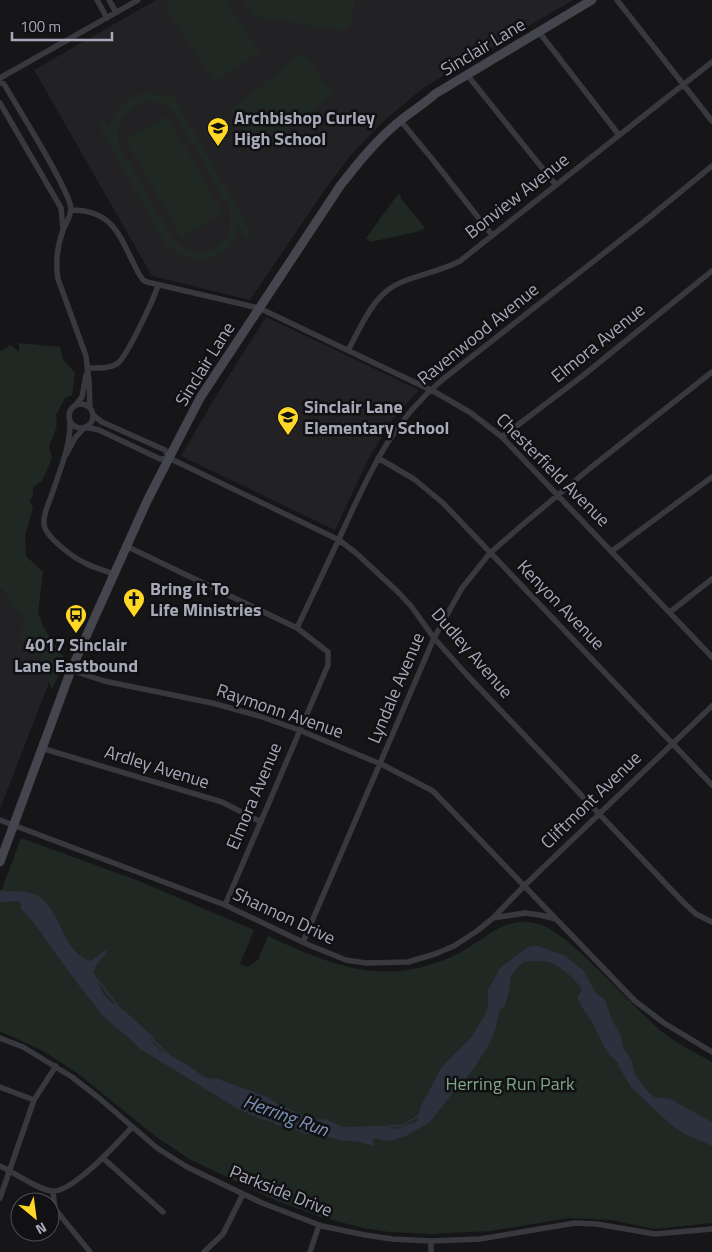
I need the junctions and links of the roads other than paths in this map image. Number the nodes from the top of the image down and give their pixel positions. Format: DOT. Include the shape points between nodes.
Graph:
graph roads {
  1 [pos="96,0"];
  2 [pos="109,0"];
  3 [pos="138,0"];
  4 [pos="592,0"];
  5 [pos="617,0"];
  6 [pos="116,12"];
  7 [pos="107,18"];
  8 [pos="539,32"];
  9 [pos="712,62"];
  10 [pos="468,76"];
  11 [pos="0,78"];
  12 [pos="0,83"];
  13 [pos="683,84"];
  14 [pos="0,104"];
  15 [pos="400,120"];
  16 [pos="712,121"];
  17 [pos="619,134"];
  18 [pos="712,166"];
  19 [pos="556,184"];
  20 [pos="71,210"];
  21 [pos="63,229"];
  22 [pos="492,235"];
  23 [pos="712,271"];
  24 [pos="158,285"];
  25 [pos="259,308"];
  26 [pos="348,350"];
  27 [pos="87,368"];
  28 [pos="712,372"];
  29 [pos="430,390"];
  30 [pos="74,407"];
  31 [pos="90,408"];
  32 [pos="93,415"];
  33 [pos="70,420"];
  34 [pos="84,427"];
  35 [pos="502,438"];
  36 [pos="65,456"];
  37 [pos="169,458"];
  38 [pos="378,458"];
  39 [pos="712,477"];
  40 [pos="557,495"];
  41 [pos="339,540"];
  42 [pos="126,546"];
  43 [pos="612,551"];
  44 [pos="490,553"];
  45 [pos="114,574"];
  46 [pos="712,579"];
  47 [pos="670,612"];
  48 [pos="297,628"];
  49 [pos="434,638"];
  50 [pos="712,656"];
  51 [pos="70,670"];
  52 [pos="712,706"];
  53 [pos="299,730"];
  54 [pos="672,743"];
  55 [pos="41,748"];
  56 [pos="380,764"];
  57 [pos="712,785"];
  58 [pos="599,814"];
  59 [pos="0,820"];
  60 [pos="261,822"];
  61 [pos="13,825"];
  62 [pos="0,862"];
  63 [pos="525,885"];
  64 [pos="225,905"];
  65 [pos="492,918"];
  66 [pos="556,919"];
  67 [pos="712,922"];
  68 [pos="303,942"];
  69 [pos="0,1038"];
  70 [pos="712,1052"];
  71 [pos="56,1066"];
  72 [pos="0,1087"];
  73 [pos="34,1100"];
  74 [pos="132,1127"];
  75 [pos="103,1158"];
  76 [pos="0,1166"];
  77 [pos="10,1170"];
  78 [pos="53,1192"];
  79 [pos="243,1194"];
  80 [pos="0,1198"];
  81 [pos="162,1212"];
  82 [pos="60,1215"];
  83 [pos="319,1225"];
  84 [pos="712,1229"];
  85 [pos="431,1241"];
  86 [pos="90,1252"];
  87 [pos="204,1252"];
  88 [pos="310,1252"];
  89 [pos="431,1252"];
  1 -- 7 [label="street"];
  2 -- 6 [label="street"];
  3 -- 6 [label="street"];
  4 -- 8 [label="main road, Sinclair Lane"];
  5 -- 13 [label="street"];
  6 -- 7 [label="street"];
  7 -- 11 [label="street"];
  8 -- 10 [label="main road, Sinclair Lane"];
  8 -- 17 [label="street"];
  9 -- 13 [label="street, Bonview Avenue"];
  10 -- 15 [label="main road, Sinclair Lane" via="435,94"];
  10 -- 19 [label="street"];
  12 -- 20 [label="street" via="4,84 59,180"];
  13 -- 16 [label="street"];
  13 -- 17 [label="street, Bonview Avenue"];
  14 -- 21 [label="street" via="61,208"];
  15 -- 22 [label="street"];
  15 -- 25 [label="main road, Sinclair Lane" via="340,186"];
  17 -- 19 [label="street, Bonview Avenue"];
  18 -- 29 [label="street, Ravenwood Avenue"];
  19 -- 22 [label="street, Bonview Avenue"];
  20 -- 21 [label="street"];
  20 -- 24 [label="street" via="86,210 109,222 143,280"];
  21 -- 27 [label="street" via="56,255 58,279 83,347"];
  22 -- 26 [label="street, Bonview Avenue" via="448,268 401,282 385,291"];
  23 -- 35 [label="street, Elmora Avenue"];
  24 -- 25 [label="street, Chesterfield Avenue"];
  24 -- 27 [label="street" via="121,360 111,366"];
  25 -- 26 [label="street, Chesterfield Avenue"];
  25 -- 37 [label="main road, Sinclair Lane" via="200,398"];
  26 -- 29 [label="street, Chesterfield Avenue"];
  27 -- 30 [label="street" via="83,393"];
  27 -- 31 [label="street"];
  28 -- 40 [label="street, Lyndale Avenue"];
  29 -- 35 [label="street, Chesterfield Avenue" via="471,413"];
  29 -- 38 [label="street, Ravenwood Avenue" via="400,422"];
  30 -- 31 [label="street" via="84,405"];
  30 -- 33 [label="street"];
  31 -- 32 [label="street"];
  32 -- 34 [label="street" via="91,423"];
  32 -- 37 [label="street" via="165,450"];
  33 -- 34 [label="street" via="75,426"];
  33 -- 36 [label="street"];
  34 -- 36 [label="street"];
  34 -- 37 [label="street" via="99,430 160,459"];
  35 -- 40 [label="street, Chesterfield Avenue"];
  36 -- 45 [label="street" via="46,512 46,530 85,563"];
  37 -- 41 [label="street, Dudley Avenue"];
  37 -- 42 [label="main road, Sinclair Lane"];
  38 -- 41 [label="street, Ravenwood Avenue"];
  38 -- 44 [label="street, Kenyon Avenue" via="414,479 436,497"];
  39 -- 43 [label="street"];
  40 -- 43 [label="street, Chesterfield Avenue"];
  40 -- 44 [label="street, Lyndale Avenue"];
  41 -- 48 [label="street, Ravenwood Avenue"];
  41 -- 49 [label="street, Dudley Avenue" via="412,606"];
  42 -- 45 [label="main road, Sinclair Lane"];
  42 -- 48 [label="street"];
  43 -- 47 [label="street, Chesterfield Avenue"];
  44 -- 49 [label="street, Lyndale Avenue" via="462,588"];
  44 -- 54 [label="street, Kenyon Avenue"];
  45 -- 51 [label="main road, Sinclair Lane"];
  46 -- 47 [label="street"];
  47 -- 50 [label="street, Chesterfield Avenue"];
  48 -- 53 [label="street, Elmora Avenue" via="325,649 329,656"];
  49 -- 56 [label="street, Lyndale Avenue"];
  49 -- 58 [label="street, Dudley Avenue"];
  51 -- 53 [label="street, Raymonn Avenue" via="104,681 212,703"];
  51 -- 55 [label="main road, Sinclair Lane"];
  52 -- 54 [label="street, Cliftmont Avenue"];
  53 -- 56 [label="street, Raymonn Avenue"];
  53 -- 60 [label="street, Elmora Avenue"];
  54 -- 57 [label="street, Kenyon Avenue"];
  54 -- 58 [label="street, Cliftmont Avenue"];
  55 -- 60 [label="street, Ardley Avenue" via="222,802"];
  55 -- 61 [label="main road, Sinclair Lane"];
  56 -- 63 [label="street, Raymonn Avenue" via="433,791"];
  56 -- 68 [label="street, Lyndale Avenue"];
  58 -- 63 [label="street, Cliftmont Avenue"];
  58 -- 67 [label="street, Dudley Avenue" via="690,909"];
  59 -- 61 [label="street, Shannon Drive"];
  60 -- 64 [label="street, Elmora Avenue"];
  61 -- 62 [label="main road, Sinclair Lane"];
  61 -- 64 [label="street, Shannon Drive"];
  63 -- 65 [label="street, Cliftmont Avenue"];
  63 -- 66 [label="street"];
  64 -- 68 [label="street, Shannon Drive"];
  65 -- 66 [label="street, Shannon Drive" via="526,913"];
  65 -- 68 [label="street, Shannon Drive" via="454,946 408,962 346,960"];
  66 -- 70 [label="street" via="648,1012"];
  69 -- 71 [label="street, Parkside Drive"];
  71 -- 73 [label="street"];
  71 -- 74 [label="street, Parkside Drive"];
  72 -- 73 [label="street"];
  73 -- 77 [label="street"];
  74 -- 75 [label="street"];
  74 -- 79 [label="street, Parkside Drive" via="175,1160"];
  75 -- 78 [label="street" via="80,1178"];
  75 -- 81 [label="street"];
  76 -- 77 [label="street"];
  77 -- 78 [label="street"];
  77 -- 80 [label="street"];
  79 -- 83 [label="street, Parkside Drive"];
  79 -- 87 [label="street" via="224,1234"];
  82 -- 86 [label="street"];
  83 -- 85 [label="street, Parkside Drive" via="392,1239"];
  83 -- 88 [label="street"];
  84 -- 85 [label="street, Parkside Drive" via="663,1235 575,1223 480,1238"];
  85 -- 89 [label="street"];
}
